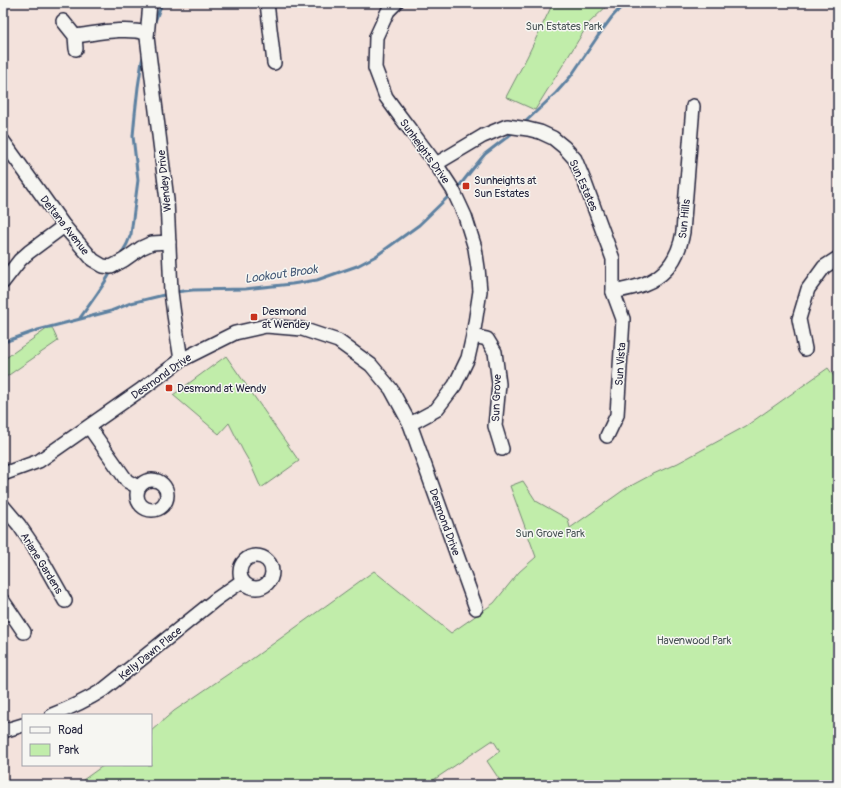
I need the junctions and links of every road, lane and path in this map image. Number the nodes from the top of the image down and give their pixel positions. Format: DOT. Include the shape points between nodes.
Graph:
graph roads {
  1 [pos="150,3"];
  2 [pos="267,3"];
  3 [pos="396,3"];
  4 [pos="63,21"];
  5 [pos="147,33"];
  6 [pos="274,63"];
  7 [pos="693,106"];
  8 [pos="3,142"];
  9 [pos="436,164"];
  10 [pos="64,226"];
  11 [pos="169,242"];
  12 [pos="838,258"];
  13 [pos="3,282"];
  14 [pos="613,292"];
  15 [pos="473,336"];
  16 [pos="805,350"];
  17 [pos="181,360"];
  18 [pos="410,424"];
  19 [pos="88,427"];
  20 [pos="607,436"];
  21 [pos="502,449"];
  22 [pos="3,474"];
  23 [pos="138,487"];
  24 [pos="4,509"];
  25 [pos="242,581"];
  26 [pos="3,601"];
  27 [pos="65,601"];
  28 [pos="476,608"];
  29 [pos="24,632"];
  30 [pos="55,714"];
  31 [pos="22,724"];
  32 [pos="3,731"];
  1 -- 5 [label="street, Wendey Drive"];
  2 -- 6 [label="street"];
  3 -- 9 [label="street, Sunheights Drive" via="388,11 376,37 375,68 386,97"];
  4 -- 5 [label="street" via="75,42 127,30"];
  5 -- 11 [label="street, Wendey Drive" via="167,200"];
  7 -- 14 [label="street, Sun Hills" via="683,232 678,253 658,277 644,284"];
  8 -- 10 [label="street, Deltana Avenue"];
  9 -- 14 [label="street, Sun Estates" via="483,136 507,126 540,132 553,138 575,159 586,183 613,259"];
  9 -- 15 [label="street, Sunheights Drive" via="453,190 475,248 480,291"];
  10 -- 11 [label="street, Deltana Avenue" via="93,260 103,266 111,267 152,243"];
  10 -- 13 [label="street" via="20,260"];
  11 -- 17 [label="street, Wendey Drive" via="174,315"];
  12 -- 16 [label="street" via="824,267 808,290 799,319"];
  14 -- 20 [label="street, Sun Vista" via="623,319 617,414"];
  15 -- 18 [label="street, Sunheights Drive" via="468,358 455,385 436,410"];
  15 -- 21 [label="street, Sun Grove" via="486,339 495,352 499,384 495,426"];
  17 -- 18 [label="street, Desmond Drive" via="235,333 266,326 302,328 338,341 371,365 391,389"];
  17 -- 19 [label="street, Desmond Drive"];
  18 -- 28 [label="street, Desmond Drive"];
  19 -- 22 [label="street, Desmond Drive" via="39,461"];
  19 -- 23 [label="street" via="127,480"];
  24 -- 27 [label="street, Ariane Gardens" via="38,552"];
  25 -- 30 [label="street, Kelly Dawn Place" via="103,690 86,701"];
  26 -- 29 [label="street"];
  31 -- 32 [label="street"];
}
